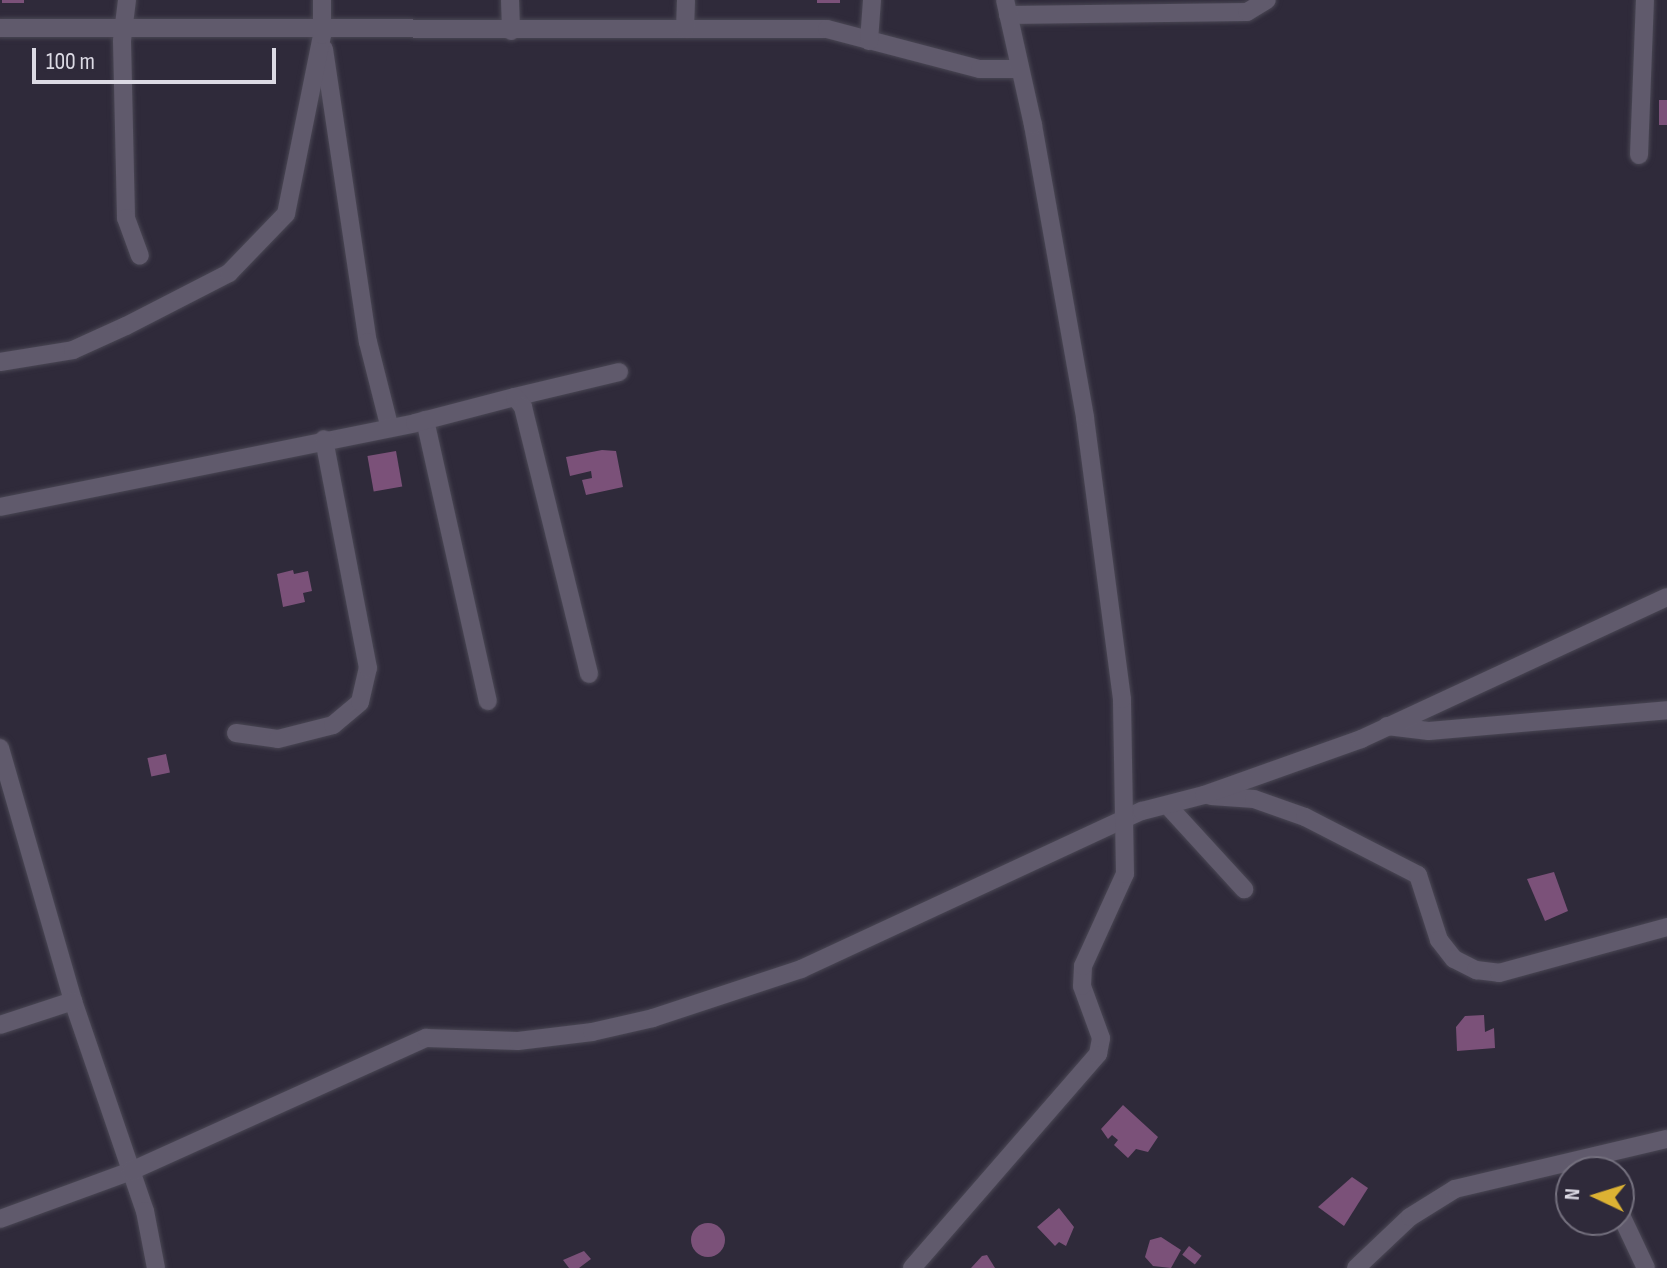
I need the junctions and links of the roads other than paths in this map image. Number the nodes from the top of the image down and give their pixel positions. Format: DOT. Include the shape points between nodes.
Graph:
graph roads {
  1 [pos="127,0"];
  2 [pos="322,0"];
  3 [pos="510,0"];
  4 [pos="686,0"];
  5 [pos="872,0"];
  6 [pos="1267,0"];
  7 [pos="1645,0"];
  8 [pos="1006,8"];
  9 [pos="127,26"];
  10 [pos="0,28"];
  11 [pos="685,29"];
  12 [pos="511,31"];
  13 [pos="322,32"];
  14 [pos="869,41"];
  15 [pos="1020,69"];
  16 [pos="1639,155"];
  17 [pos="140,256"];
  18 [pos="0,362"];
  19 [pos="619,372"];
  20 [pos="515,397"];
  21 [pos="425,420"];
  22 [pos="389,425"];
  23 [pos="324,439"];
  24 [pos="0,507"];
  25 [pos="1667,597"];
  26 [pos="589,674"];
  27 [pos="488,701"];
  28 [pos="1667,710"];
  29 [pos="1387,726"];
  30 [pos="236,733"];
  31 [pos="0,748"];
  32 [pos="1204,795"];
  33 [pos="1168,806"];
  34 [pos="1125,823"];
  35 [pos="1244,889"];
  36 [pos="1667,927"];
  37 [pos="73,1001"];
  38 [pos="0,1025"];
  39 [pos="1667,1139"];
  40 [pos="1593,1154"];
  41 [pos="131,1171"];
  42 [pos="0,1219"];
  43 [pos="1631,1236"];
  44 [pos="156,1268"];
  45 [pos="912,1268"];
  46 [pos="1356,1268"];
  47 [pos="1646,1268"];
  1 -- 9 [label="street"];
  2 -- 13 [label="street"];
  3 -- 12 [label="street"];
  4 -- 11 [label="street"];
  5 -- 14 [label="street"];
  6 -- 8 [label="street" via="1247,12"];
  7 -- 16 [label="street"];
  8 -- 15 [label="street"];
  9 -- 10 [label="street"];
  9 -- 13 [label="street"];
  9 -- 17 [label="street" via="122,41 126,218"];
  11 -- 12 [label="street"];
  11 -- 14 [label="street" via="827,29"];
  12 -- 13 [label="street"];
  13 -- 18 [label="street" via="286,214 229,273 73,350"];
  13 -- 22 [label="street" via="368,342"];
  14 -- 15 [label="street" via="980,69"];
  15 -- 34 [label="street" via="1087,432 1122,699"];
  19 -- 20 [label="street"];
  20 -- 21 [label="street"];
  20 -- 26 [label="street" via="523,407"];
  21 -- 22 [label="street"];
  21 -- 27 [label="street"];
  22 -- 23 [label="street"];
  23 -- 24 [label="street"];
  23 -- 30 [label="street" via="368,668 360,702 333,725 292,736 254,739"];
  25 -- 29 [label="street"];
  28 -- 29 [label="street" via="1429,731"];
  29 -- 32 [label="street"];
  31 -- 37 [label="street"];
  32 -- 33 [label="street"];
  32 -- 36 [label="street" via="1254,799 1305,817 1418,875 1439,940 1454,959 1476,970 1499,973"];
  33 -- 34 [label="street" via="1142,811"];
  33 -- 35 [label="street"];
  34 -- 41 [label="street" via="757,985 653,1018 552,1039 426,1038"];
  34 -- 45 [label="street" via="1121,889 1093,938 1082,977 1101,1038 1098,1054"];
  37 -- 38 [label="street"];
  37 -- 41 [label="street"];
  39 -- 40 [label="street"];
  40 -- 46 [label="street" via="1455,1189 1410,1217"];
  41 -- 42 [label="street"];
  41 -- 44 [label="street"];
  43 -- 47 [label="street"];
}
